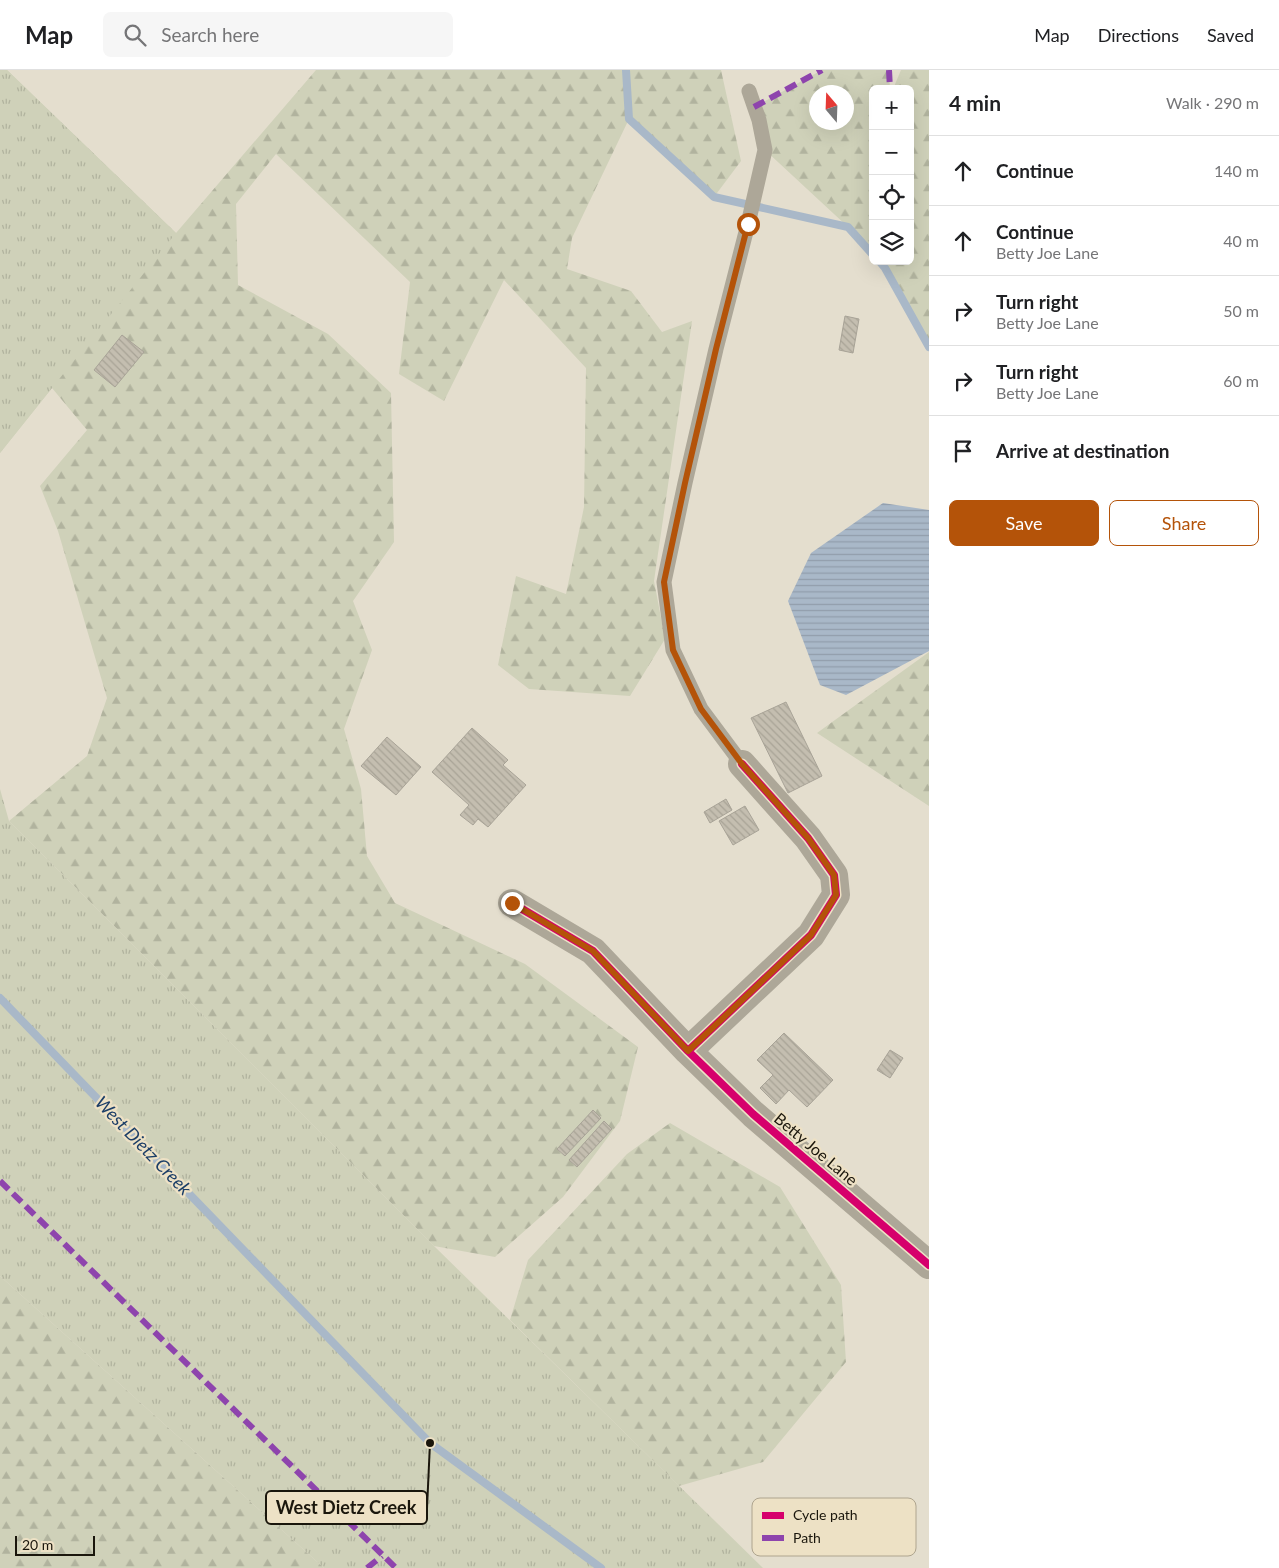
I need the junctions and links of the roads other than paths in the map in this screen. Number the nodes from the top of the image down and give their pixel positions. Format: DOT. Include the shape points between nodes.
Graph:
graph roads {
  1 [pos="749,91"];
  2 [pos="742,764"];
  3 [pos="512,903"];
  4 [pos="688,1051"];
  5 [pos="929,1265"];
  1 -- 2 [label="lane" via="759,120 764,150 664,582 673,650 701,709"];
  2 -- 4 [label="street" via="808,838 834,875 836,895 811,935"];
  3 -- 4 [label="street, Betty Joe Lane" via="593,951"];
  4 -- 5 [label="street, Betty Joe Lane" via="753,1114"];
}
